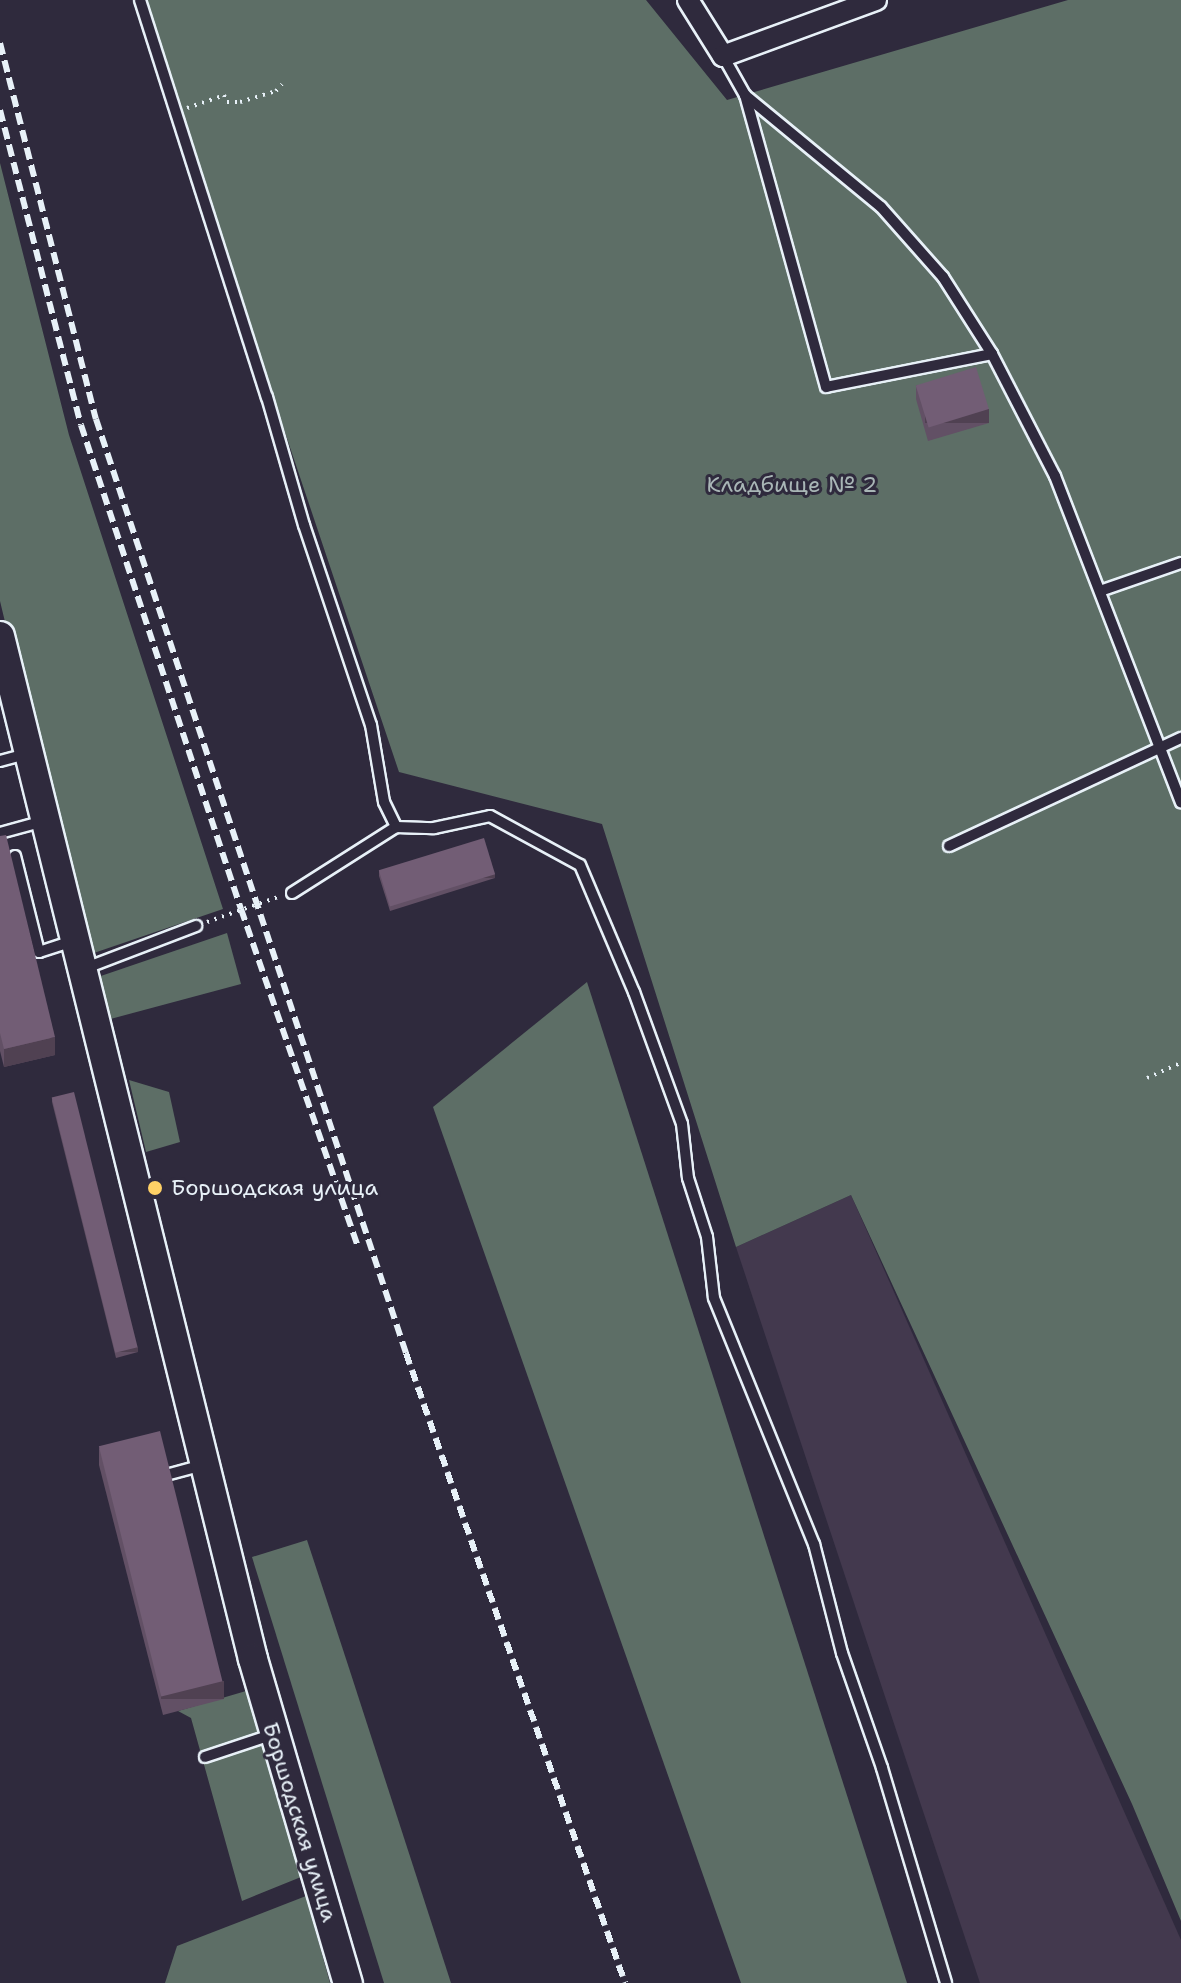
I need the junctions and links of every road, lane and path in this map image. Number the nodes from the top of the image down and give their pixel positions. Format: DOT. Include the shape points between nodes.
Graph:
graph roads {
  1 [pos="140,0"];
  2 [pos="688,0"];
  3 [pos="876,0"];
  4 [pos="723,56"];
  5 [pos="282,84"];
  6 [pos="745,95"];
  7 [pos="177,115"];
  8 [pos="992,354"];
  9 [pos="1181,563"];
  10 [pos="1100,591"];
  11 [pos="0,636"];
  12 [pos="1181,738"];
  13 [pos="1158,747"];
  14 [pos="29,753"];
  15 [pos="0,761"];
  16 [pos="1181,803"];
  17 [pos="45,821"];
  18 [pos="396,827"];
  19 [pos="0,833"];
  20 [pos="949,846"];
  21 [pos="15,856"];
  22 [pos="292,893"];
  23 [pos="196,926"];
  24 [pos="75,941"];
  25 [pos="81,969"];
  26 [pos="1181,1063"];
  27 [pos="1147,1078"];
  28 [pos="203,1465"];
  29 [pos="166,1475"];
  30 [pos="273,1735"];
  31 [pos="205,1757"];
  32 [pos="348,1983"];
  33 [pos="946,1983"];
  1 -- 7 [label="lane"];
  2 -- 4 [label="street"];
  3 -- 4 [label="street"];
  4 -- 6 [label="lane"];
  5 -- 7 [label="path" via="276,91 240,102 215,96"];
  6 -- 8 [label="lane" via="881,207 943,277"];
  6 -- 8 [label="lane" via="826,387"];
  7 -- 18 [label="lane" via="371,725 384,802"];
  8 -- 10 [label="lane" via="1055,476"];
  9 -- 10 [label="lane"];
  10 -- 13 [label="lane"];
  11 -- 14 [label="street, Боршодская улица"];
  12 -- 13 [label="lane"];
  13 -- 16 [label="lane"];
  13 -- 20 [label="lane"];
  14 -- 15 [label="lane"];
  14 -- 17 [label="street, Боршодская улица"];
  17 -- 19 [label="lane"];
  17 -- 24 [label="street, Боршодская улица"];
  18 -- 22 [label="lane"];
  18 -- 33 [label="lane" via="434,828 490,816 580,865 682,1124 688,1178 707,1237 714,1298 814,1544 842,1653"];
  21 -- 24 [label="lane" via="39,952"];
  22 -- 23 [label="path"];
  23 -- 25 [label="lane"];
  24 -- 25 [label="street, Боршодская улица"];
  25 -- 28 [label="street, Боршодская улица"];
  26 -- 27 [label="path"];
  28 -- 29 [label="lane"];
  28 -- 30 [label="street, Боршодская улица"];
  30 -- 31 [label="lane"];
  30 -- 32 [label="street, Боршодская улица"];
}
